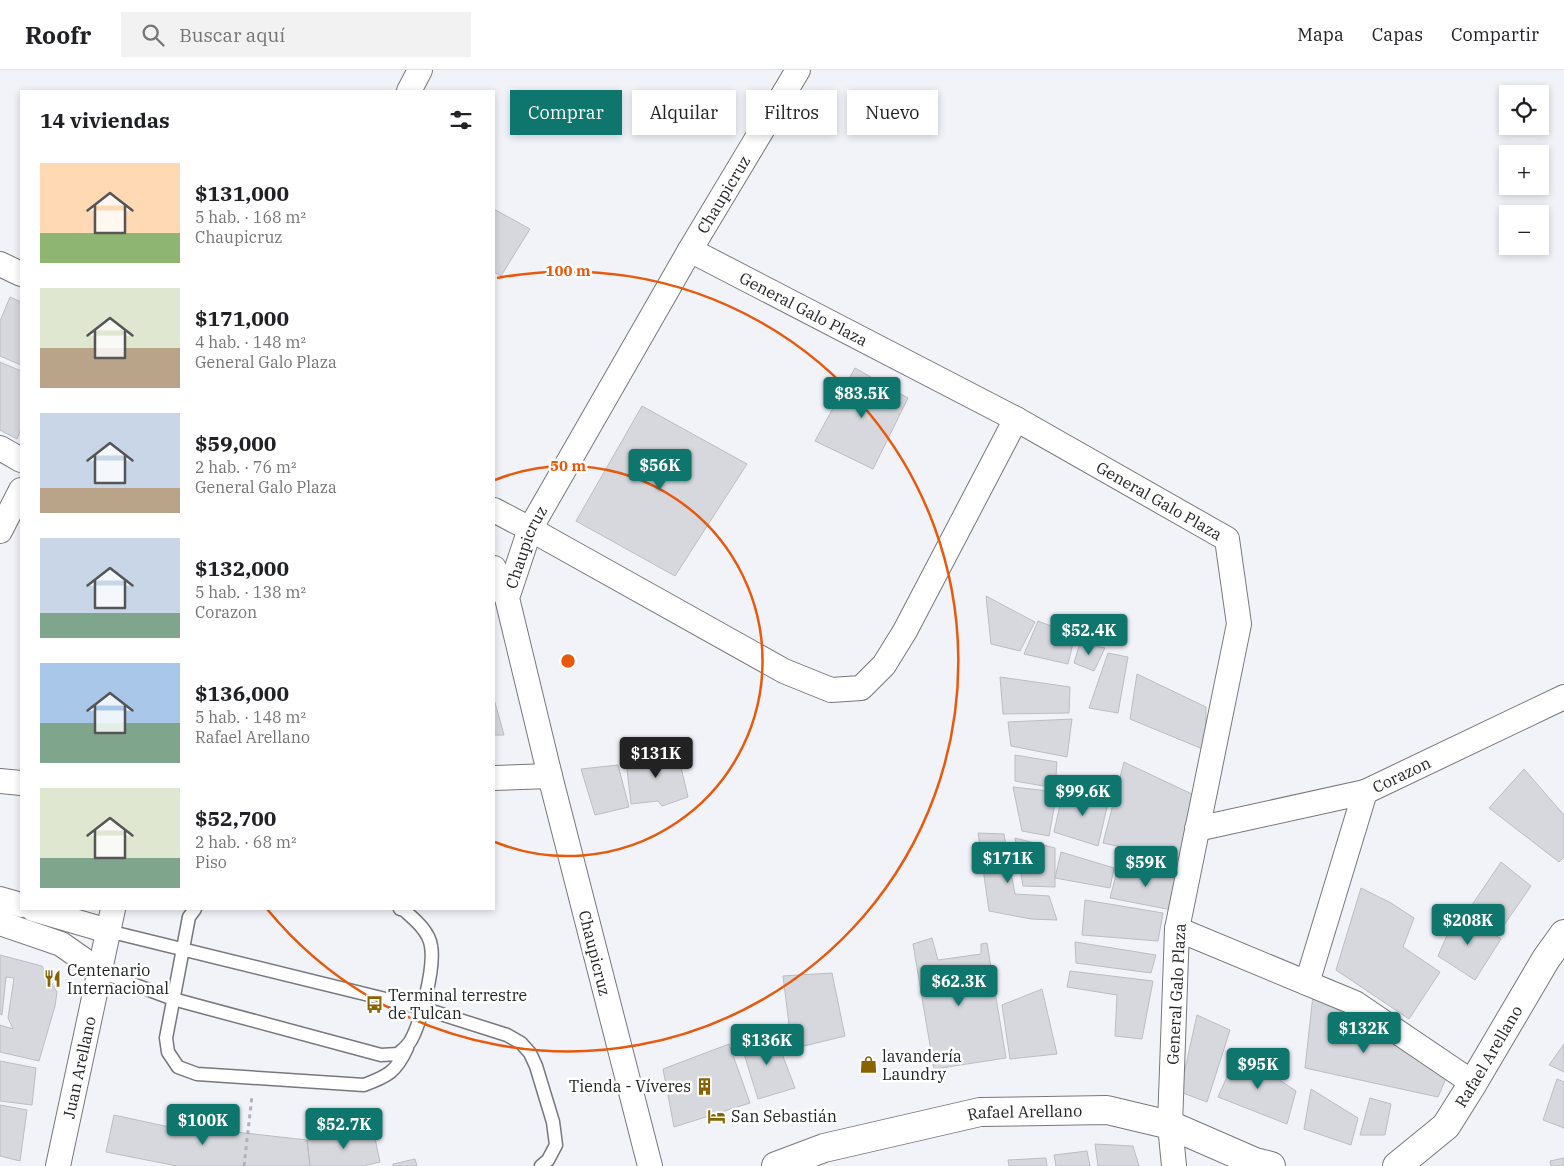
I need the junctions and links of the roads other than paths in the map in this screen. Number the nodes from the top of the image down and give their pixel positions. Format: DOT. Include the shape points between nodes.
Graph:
graph roads {
  1 [pos="420,70"];
  2 [pos="798,70"];
  3 [pos="410,90"];
  4 [pos="690,250"];
  5 [pos="0,264"];
  6 [pos="20,274"];
  7 [pos="1016,419"];
  8 [pos="0,448"];
  9 [pos="20,459"];
  10 [pos="20,492"];
  11 [pos="495,511"];
  12 [pos="530,529"];
  13 [pos="0,532"];
  14 [pos="495,570"];
  15 [pos="507,598"];
  16 [pos="1564,696"];
  17 [pos="550,776"];
  18 [pos="495,778"];
  19 [pos="0,781"];
  20 [pos="20,783"];
  21 [pos="1365,792"];
  22 [pos="1197,829"];
  23 [pos="0,899"];
  24 [pos="20,905"];
  25 [pos="40,910"];
  26 [pos="194,910"];
  27 [pos="404,910"];
  28 [pos="111,920"];
  29 [pos="0,923"];
  30 [pos="1177,929"];
  31 [pos="1564,934"];
  32 [pos="182,949"];
  33 [pos="101,972"];
  34 [pos="1308,983"];
  35 [pos="173,999"];
  36 [pos="422,1008"];
  37 [pos="410,1043"];
  38 [pos="1473,1083"];
  39 [pos="1170,1125"];
  40 [pos="58,1166"];
  41 [pos="541,1166"];
  42 [pos="650,1166"];
  43 [pos="776,1166"];
  44 [pos="1174,1166"];
  45 [pos="1271,1166"];
  46 [pos="1397,1166"];
  1 -- 3 [label="street"];
  2 -- 4 [label="street, Chaupicruz"];
  4 -- 7 [label="street, General Galo Plaza"];
  4 -- 12 [label="street, Chaupicruz"];
  5 -- 6 [label="street"];
  7 -- 12 [label="street" via="905,631 884,665 861,688 831,690 784,671"];
  7 -- 22 [label="street, General Galo Plaza" via="1227,539 1239,624"];
  8 -- 9 [label="street"];
  10 -- 13 [label="street"];
  11 -- 12 [label="street"];
  12 -- 15 [label="street, Chaupicruz"];
  14 -- 15 [label="street"];
  15 -- 17 [label="street, Chaupicruz"];
  16 -- 21 [label="street, Corazon"];
  17 -- 18 [label="street"];
  17 -- 42 [label="street, Chaupicruz"];
  19 -- 20 [label="street"];
  21 -- 22 [label="street"];
  21 -- 34 [label="street, Corazon"];
  22 -- 30 [label="street, General Galo Plaza"];
  23 -- 24 [label="street"];
  25 -- 28 [label="street"];
  26 -- 32 [label="lane" via="189,917"];
  27 -- 36 [label="lane" via="424,929 431,946 431,969"];
  28 -- 32 [label="lane"];
  28 -- 33 [label="street, Juan Arellano"];
  29 -- 33 [label="street" via="61,944"];
  30 -- 34 [label="street"];
  30 -- 39 [label="street, General Galo Plaza"];
  31 -- 38 [label="main road, Rafael Arellano"];
  32 -- 35 [label="lane"];
  32 -- 36 [label="lane"];
  33 -- 35 [label="lane"];
  33 -- 40 [label="street, Juan Arellano"];
  34 -- 38 [label="street" via="1355,1003"];
  35 -- 37 [label="lane" via="381,1055 398,1054"];
  35 -- 37 [label="lane" via="166,1038 168,1052 178,1067 197,1074 364,1085 383,1078 399,1065"];
  36 -- 37 [label="lane"];
  36 -- 41 [label="lane" via="507,1035 530,1053 553,1122 556,1145"];
  38 -- 46 [label="main road, Rafael Arellano" via="1446,1126"];
  39 -- 43 [label="main road, Rafael Arellano" via="1107,1110 980,1112 824,1148"];
  39 -- 44 [label="street, General Galo Plaza"];
  39 -- 45 [label="main road, Rafael Arellano"];
}
